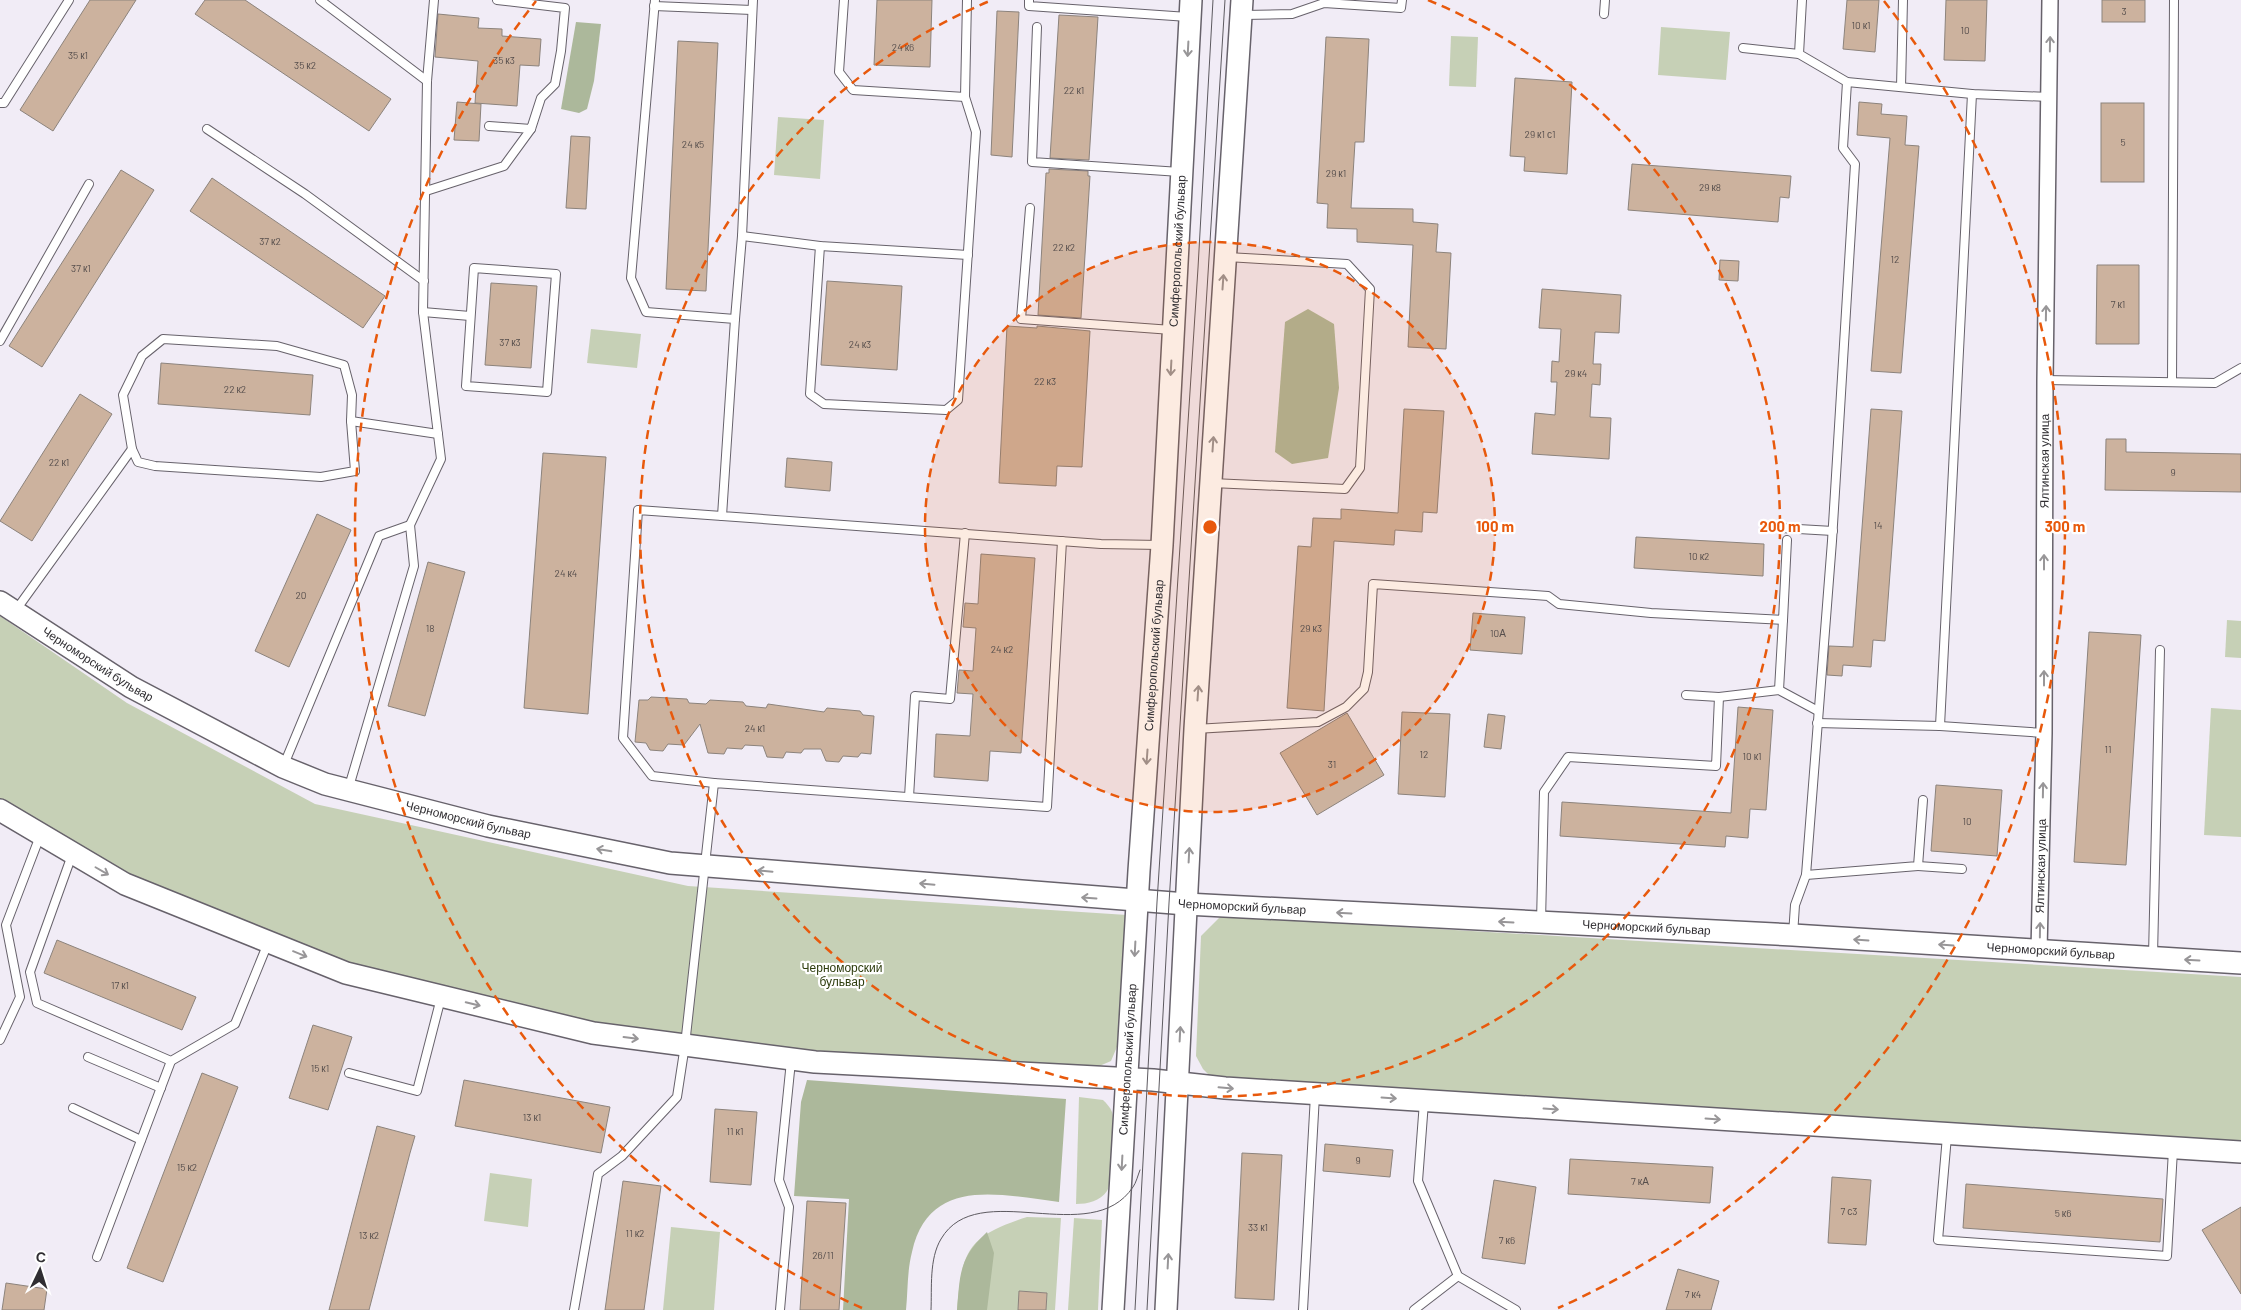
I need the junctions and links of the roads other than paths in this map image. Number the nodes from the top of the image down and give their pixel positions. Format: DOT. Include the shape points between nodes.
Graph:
graph roads {
  1 [pos="69,0"];
  2 [pos="320,0"];
  3 [pos="434,0"];
  4 [pos="497,0"];
  5 [pos="753,0"];
  6 [pos="844,0"];
  7 [pos="968,0"];
  8 [pos="1029,0"];
  9 [pos="1402,0"];
  10 [pos="1605,0"];
  11 [pos="1802,0"];
  12 [pos="1903,0"];
  13 [pos="2050,0"];
  14 [pos="2174,0"];
  15 [pos="655,3"];
  16 [pos="1241,8"];
  17 [pos="1190,9"];
  18 [pos="752,10"];
  19 [pos="1604,14"];
  20 [pos="1037,27"];
  21 [pos="1743,48"];
  22 [pos="1799,54"];
  23 [pos="427,81"];
  24 [pos="1847,82"];
  25 [pos="1901,86"];
  26 [pos="1972,94"];
  27 [pos="965,97"];
  28 [pos="2049,97"];
  29 [pos="0,103"];
  30 [pos="489,126"];
  31 [pos="207,129"];
  32 [pos="531,129"];
  33 [pos="1182,172"];
  34 [pos="89,184"];
  35 [pos="426,191"];
  36 [pos="1030,208"];
  37 [pos="742,236"];
  38 [pos="820,246"];
  39 [pos="968,255"];
  40 [pos="1225,257"];
  41 [pos="424,281"];
  42 [pos="423,312"];
  43 [pos="470,316"];
  44 [pos="735,319"];
  45 [pos="1172,330"];
  46 [pos="0,341"];
  47 [pos="2241,368"];
  48 [pos="2044,380"];
  49 [pos="2172,382"];
  50 [pos="351,421"];
  51 [pos="438,434"];
  52 [pos="132,449"];
  53 [pos="1211,483"];
  54 [pos="722,516"];
  55 [pos="410,525"];
  56 [pos="1781,528"];
  57 [pos="1833,530"];
  58 [pos="965,533"];
  59 [pos="1062,540"];
  60 [pos="1787,540"];
  61 [pos="1162,545"];
  62 [pos="8,607"];
  63 [pos="1783,620"];
  64 [pos="2160,650"];
  65 [pos="1779,690"];
  66 [pos="1686,695"];
  67 [pos="1719,696"];
  68 [pos="1818,711"];
  69 [pos="1816,723"];
  70 [pos="1940,726"];
  71 [pos="1195,729"];
  72 [pos="2044,733"];
  73 [pos="284,767"];
  74 [pos="714,783"];
  75 [pos="348,790"];
  76 [pos="909,797"];
  77 [pos="1923,800"];
  78 [pos="0,810"];
  79 [pos="41,834"];
  80 [pos="72,853"];
  81 [pos="706,866"];
  82 [pos="1918,866"];
  83 [pos="1962,869"];
  84 [pos="1806,875"];
  85 [pos="1137,900"];
  86 [pos="1186,904"];
  87 [pos="1541,924"];
  88 [pos="1793,935"];
  89 [pos="269,942"];
  90 [pos="2040,951"];
  91 [pos="2153,958"];
  92 [pos="2241,963"];
  93 [pos="442,996"];
  94 [pos="0,1040"];
  95 [pos="685,1045"];
  96 [pos="88,1057"];
  97 [pos="791,1059"];
  98 [pos="171,1061"];
  99 [pos="350,1073"];
  100 [pos="1127,1079"];
  101 [pos="1178,1083"];
  102 [pos="161,1088"];
  103 [pos="1315,1094"];
  104 [pos="1424,1100"];
  105 [pos="73,1108"];
  106 [pos="1948,1134"];
  107 [pos="141,1140"];
  108 [pos="2173,1148"];
  109 [pos="2241,1152"];
  110 [pos="97,1257"];
  111 [pos="1458,1276"];
  112 [pos="574,1310"];
  113 [pos="780,1310"];
  114 [pos="1113,1310"];
  115 [pos="1166,1310"];
  116 [pos="1303,1310"];
  117 [pos="1414,1310"];
  118 [pos="1516,1310"];
  1 -- 29 [label="lane" via="4,103"];
  2 -- 23 [label="lane"];
  3 -- 23 [label="lane"];
  4 -- 32 [label="lane" via="565,8 555,84 541,98"];
  5 -- 18 [label="lane"];
  6 -- 27 [label="lane" via="839,72 853,90"];
  7 -- 27 [label="lane"];
  8 -- 17 [label="lane" via="1029,6"];
  9 -- 16 [label="lane" via="1401,8 1324,3 1292,14"];
  10 -- 19 [label="lane"];
  11 -- 22 [label="lane"];
  12 -- 25 [label="lane"];
  28 -- 13 [label="street, Ялтинская улица, one-way"];
  14 -- 49 [label="lane"];
  15 -- 18 [label="lane"];
  15 -- 44 [label="lane" via="631,278 646,312"];
  16 -- 40 [label="street"];
  17 -- 33 [label="street, Симферопольский бульвар, one-way"];
  18 -- 37 [label="lane"];
  20 -- 33 [label="lane" via="1032,162"];
  21 -- 22 [label="lane"];
  22 -- 24 [label="lane"];
  23 -- 35 [label="lane"];
  24 -- 25 [label="lane"];
  24 -- 57 [label="lane" via="1843,148 1855,164"];
  25 -- 26 [label="lane"];
  26 -- 28 [label="lane"];
  26 -- 70 [label="lane"];
  27 -- 39 [label="lane" via="976,132"];
  48 -- 28 [label="street, Ялтинская улица, one-way"];
  30 -- 32 [label="lane"];
  31 -- 41 [label="lane" via="305,194"];
  32 -- 35 [label="lane" via="504,166"];
  33 -- 45 [label="street, Симферопольский бульвар"];
  34 -- 46 [label="lane"];
  35 -- 41 [label="lane"];
  36 -- 45 [label="lane" via="1021,320"];
  37 -- 38 [label="lane"];
  37 -- 44 [label="lane"];
  38 -- 39 [label="lane"];
  38 -- 39 [label="lane" via="810,394 824,404 946,410 958,400"];
  53 -- 40 [label="street, one-way"];
  40 -- 53 [label="lane" via="1347,264 1370,290 1367,367 1360,468 1346,490"];
  41 -- 42 [label="lane"];
  42 -- 43 [label="lane"];
  42 -- 51 [label="lane"];
  43 -- 43 [label="lane" via="474,268 556,274 547,392 466,386"];
  44 -- 54 [label="lane"];
  45 -- 61 [label="street, Симферопольский бульвар, one-way"];
  47 -- 49 [label="lane" via="2215,383"];
  48 -- 49 [label="lane"];
  72 -- 48 [label="street, Ялтинская улица, one-way"];
  50 -- 51 [label="lane"];
  50 -- 52 [label="lane" via="355,471 321,477 154,466 138,462"];
  50 -- 52 [label="lane" via="352,396 344,365 276,346 163,339 142,356 123,395"];
  51 -- 55 [label="lane" via="442,459"];
  52 -- 62 [label="lane"];
  71 -- 53 [label="street, one-way"];
  54 -- 58 [label="lane"];
  54 -- 74 [label="lane" via="638,510 622,738 652,776"];
  55 -- 73 [label="lane" via="379,536"];
  55 -- 75 [label="lane" via="414,566"];
  56 -- 57 [label="lane"];
  57 -- 68 [label="lane"];
  58 -- 59 [label="lane"];
  58 -- 76 [label="lane" via="950,699 915,696"];
  59 -- 61 [label="lane"];
  59 -- 76 [label="lane" via="1047,807"];
  60 -- 63 [label="lane"];
  61 -- 85 [label="street, Симферопольский бульвар, one-way"];
  62 -- 73 [label="street, Черноморский бульвар" via="132,687"];
  63 -- 65 [label="lane"];
  63 -- 71 [label="lane" via="1651,613 1559,604 1548,596 1372,584 1368,672 1364,690 1346,707 1318,722"];
  64 -- 91 [label="lane"];
  65 -- 67 [label="lane"];
  65 -- 68 [label="lane"];
  66 -- 67 [label="lane"];
  67 -- 87 [label="lane" via="1716,766 1568,757 1544,792"];
  68 -- 69 [label="lane"];
  69 -- 70 [label="lane"];
  69 -- 84 [label="lane"];
  70 -- 72 [label="lane"];
  86 -- 71 [label="street, one-way"];
  90 -- 72 [label="street, Ялтинская улица, one-way"];
  73 -- 75 [label="street, Черноморский бульвар"];
  74 -- 76 [label="lane"];
  74 -- 81 [label="lane"];
  81 -- 75 [label="street, Черноморский бульвар, one-way" via="670,863 535,837"];
  77 -- 82 [label="lane"];
  78 -- 79 [label="street"];
  79 -- 80 [label="street"];
  79 -- 94 [label="lane" via="6,925 20,997"];
  80 -- 89 [label="street, one-way" via="125,884"];
  80 -- 98 [label="lane" via="30,972 37,1004"];
  85 -- 81 [label="street, Черноморский бульвар, one-way"];
  81 -- 95 [label="lane"];
  82 -- 83 [label="lane"];
  82 -- 84 [label="lane"];
  84 -- 88 [label="lane" via="1795,905"];
  85 -- 86 [label="street, Черноморский бульвар"];
  85 -- 100 [label="street, Симферопольский бульвар, one-way"];
  87 -- 86 [label="street, Черноморский бульвар, one-way"];
  101 -- 86 [label="street, one-way"];
  87 -- 88 [label="street, Черноморский бульвар"];
  90 -- 88 [label="street, Черноморский бульвар, one-way"];
  89 -- 93 [label="street, one-way" via="346,973"];
  89 -- 98 [label="lane" via="235,1024"];
  90 -- 91 [label="street, Черноморский бульвар"];
  92 -- 91 [label="street, Черноморский бульвар, one-way"];
  93 -- 95 [label="street, one-way" via="593,1034"];
  93 -- 99 [label="lane" via="417,1092"];
  95 -- 97 [label="street"];
  95 -- 112 [label="lane" via="678,1097 622,1156 598,1174"];
  96 -- 102 [label="lane"];
  97 -- 100 [label="street"];
  97 -- 113 [label="lane" via="779,1180 789,1207"];
  98 -- 102 [label="lane"];
  100 -- 101 [label="street"];
  100 -- 114 [label="street, Симферопольский бульвар, one-way"];
  101 -- 103 [label="street, one-way"];
  115 -- 101 [label="street, one-way"];
  102 -- 107 [label="lane"];
  103 -- 104 [label="street, one-way"];
  103 -- 116 [label="lane"];
  104 -- 106 [label="street, one-way"];
  104 -- 111 [label="lane" via="1418,1182"];
  105 -- 107 [label="lane"];
  106 -- 108 [label="street"];
  106 -- 108 [label="lane" via="1938,1240 2167,1256"];
  107 -- 110 [label="lane"];
  108 -- 109 [label="street"];
  111 -- 117 [label="lane"];
  111 -- 118 [label="lane"];
}
